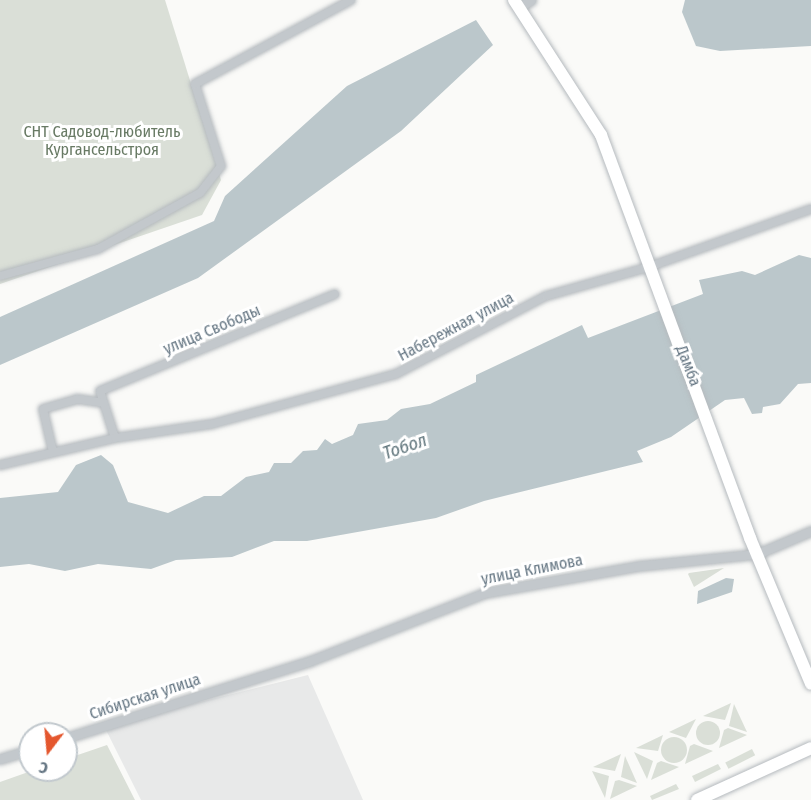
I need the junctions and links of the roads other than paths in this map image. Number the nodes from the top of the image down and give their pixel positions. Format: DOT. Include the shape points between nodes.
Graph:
graph roads {
  1 [pos="351,0"];
  2 [pos="531,0"];
  3 [pos="517,3"];
  4 [pos="811,208"];
  5 [pos="650,267"];
  6 [pos="0,276"];
  7 [pos="335,294"];
  8 [pos="104,403"];
  9 [pos="115,438"];
  10 [pos="53,452"];
  11 [pos="0,465"];
  12 [pos="811,531"];
  13 [pos="757,554"];
  14 [pos="233,684"];
  15 [pos="811,684"];
  16 [pos="78,734"];
  17 [pos="811,748"];
  18 [pos="18,754"];
  19 [pos="0,759"];
  20 [pos="696,800"];
  1 -- 6 [label="street" via="195,84 220,166 200,193 98,249"];
  2 -- 3 [label="street"];
  3 -- 5 [label="main road, Дамба" via="602,135"];
  4 -- 5 [label="street, Набережная улица"];
  5 -- 9 [label="street, Набережная улица" via="546,296 396,374 212,424"];
  5 -- 13 [label="main road, Дамба"];
  7 -- 8 [label="street, улица Свободы" via="100,392"];
  8 -- 9 [label="street"];
  8 -- 10 [label="street" via="76,399 43,409"];
  9 -- 10 [label="street, Набережная улица"];
  10 -- 11 [label="street, Набережная улица"];
  12 -- 13 [label="street, улица Климова"];
  13 -- 14 [label="street, улица Климова" via="506,588"];
  13 -- 15 [label="main road, Дамба"];
  14 -- 16 [label="street, Сибирская улица"];
  17 -- 20 [label="main road"];
  18 -- 19 [label="street"];
}
